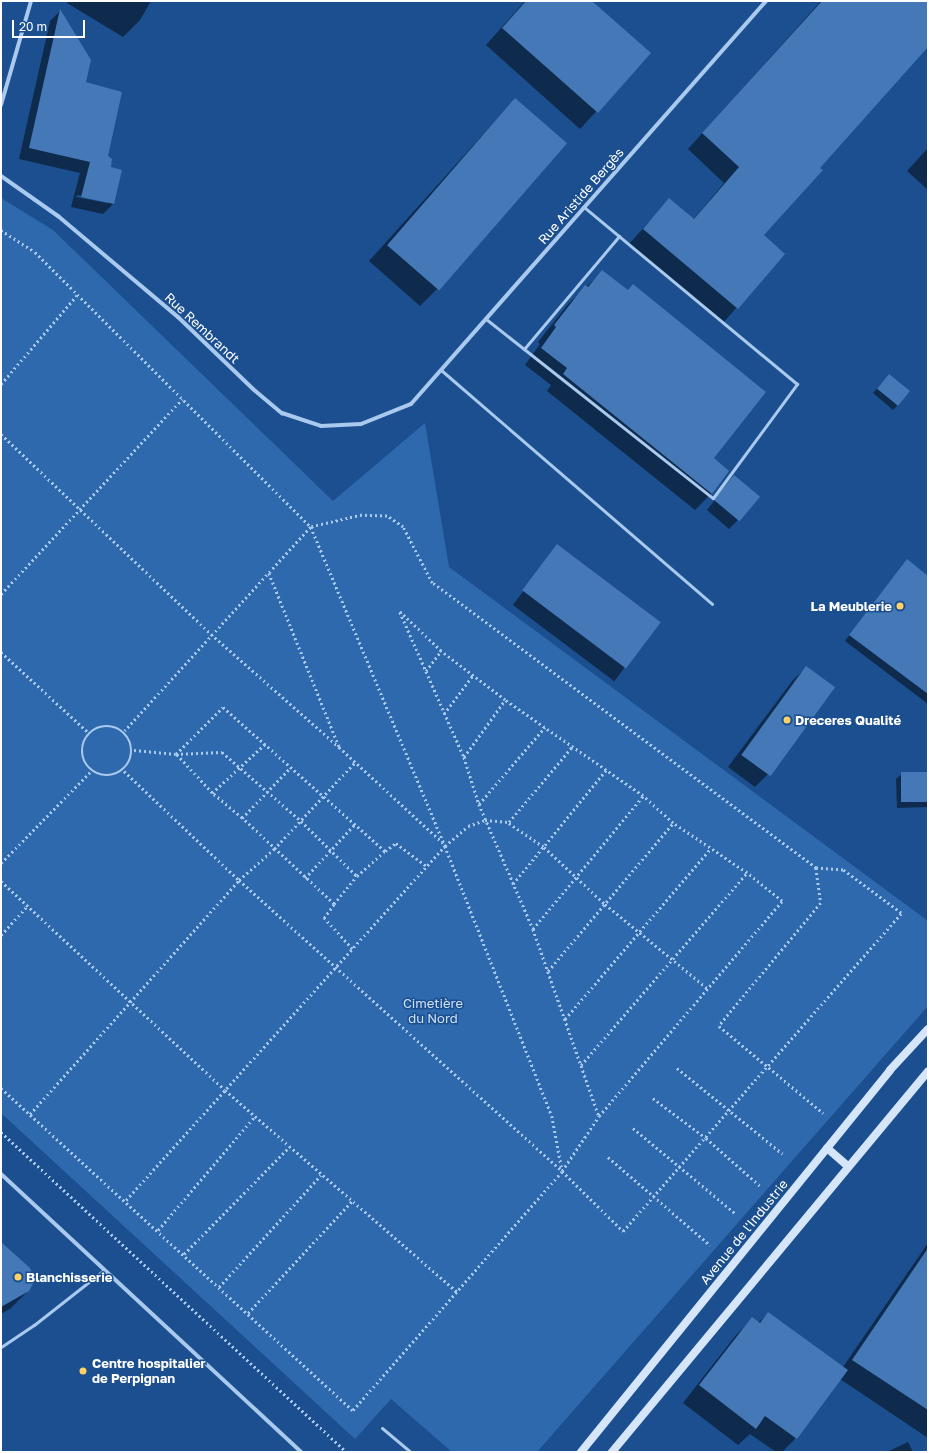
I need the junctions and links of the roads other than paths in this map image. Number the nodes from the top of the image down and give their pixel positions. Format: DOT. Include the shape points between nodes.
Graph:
graph roads {
  1 [pos="31,1"];
  2 [pos="766,1"];
  3 [pos="1,105"];
  4 [pos="1,176"];
  5 [pos="585,208"];
  6 [pos="619,236"];
  7 [pos="486,319"];
  8 [pos="524,349"];
  9 [pos="441,370"];
  10 [pos="411,404"];
  11 [pos="712,604"];
  12 [pos="928,1031"];
  13 [pos="928,1071"];
  14 [pos="827,1148"];
  15 [pos="848,1166"];
  16 [pos="1,1174"];
  17 [pos="104,1270"];
  18 [pos="1,1347"];
  19 [pos="382,1428"];
  20 [pos="405,1447"];
  21 [pos="301,1452"];
  22 [pos="402,1452"];
  23 [pos="411,1452"];
  24 [pos="581,1452"];
  25 [pos="612,1452"];
  1 -- 3 [label="street"];
  2 -- 5 [label="street, Rue Aristide Bergès"];
  4 -- 10 [label="street, Rue Rembrandt" via="58,216 178,317 253,389 282,413 321,426 361,424"];
  5 -- 6 [label="lane"];
  5 -- 7 [label="street, Rue Aristide Bergès"];
  6 -- 8 [label="lane"];
  6 -- 8 [label="lane" via="797,384 713,498"];
  7 -- 8 [label="lane"];
  7 -- 9 [label="street, Rue Aristide Bergès"];
  9 -- 10 [label="street, Rue Aristide Bergès"];
  9 -- 11 [label="lane"];
  12 -- 14 [label="street, Avenue de l'Industrie" via="890,1070"];
  13 -- 15 [label="street"];
  14 -- 15 [label="street"];
  14 -- 24 [label="street, Avenue de l'Industrie"];
  15 -- 25 [label="street"];
  16 -- 17 [label="street"];
  17 -- 18 [label="lane" via="34,1325"];
  17 -- 21 [label="street"];
  19 -- 20 [label="lane"];
  20 -- 22 [label="lane"];
  20 -- 23 [label="lane"];
}
